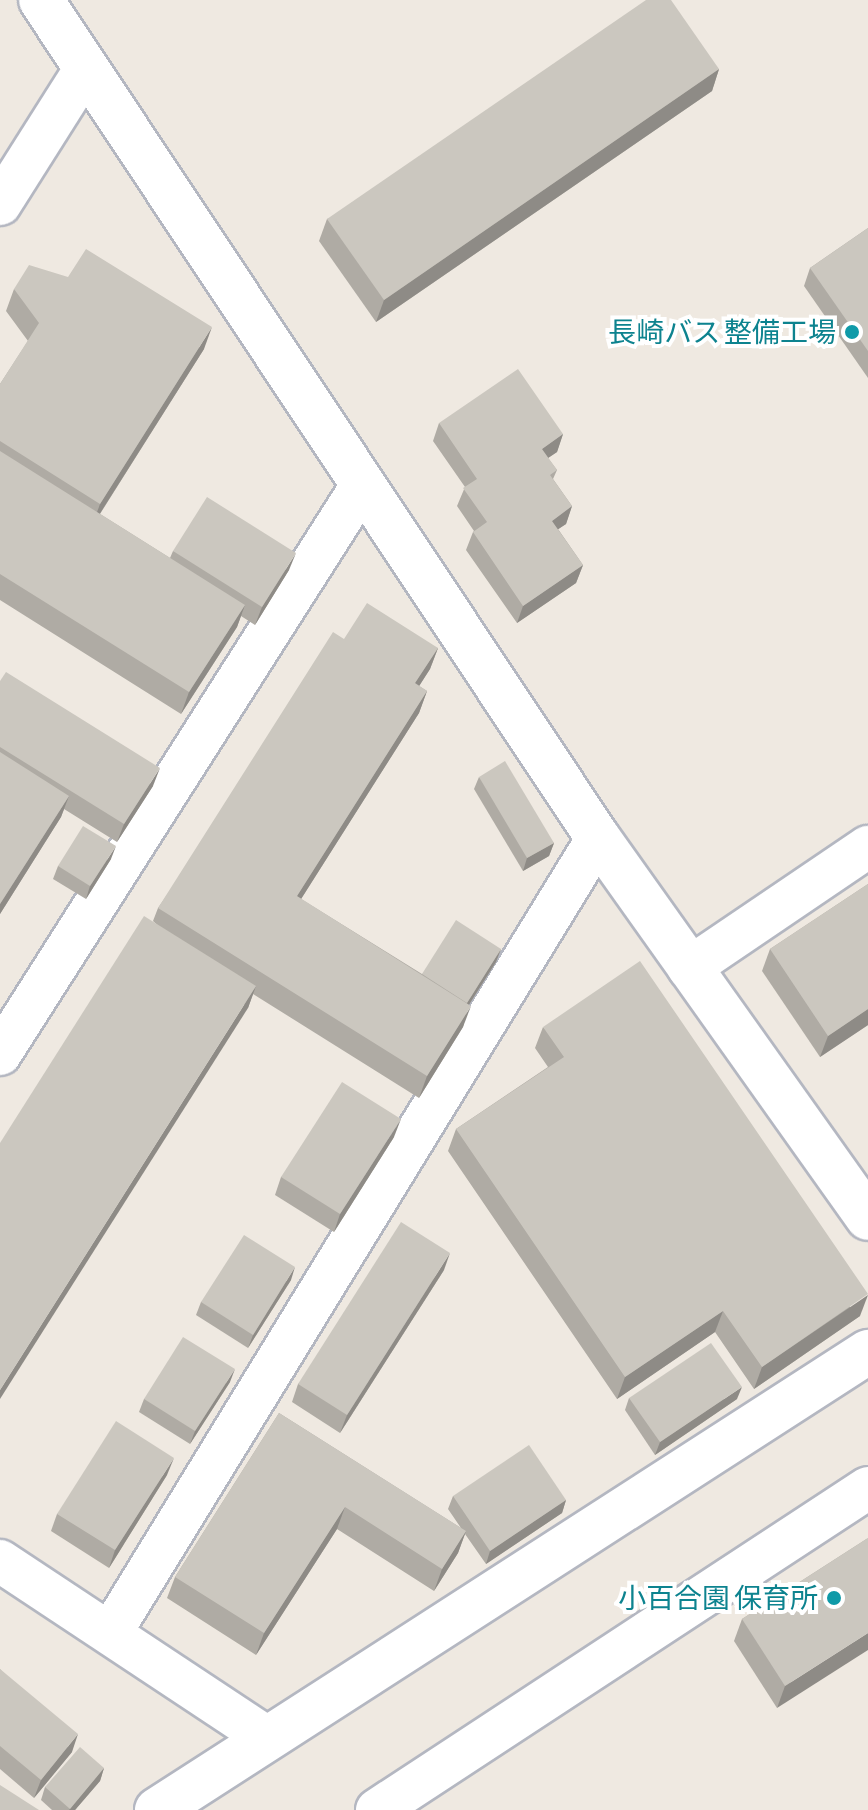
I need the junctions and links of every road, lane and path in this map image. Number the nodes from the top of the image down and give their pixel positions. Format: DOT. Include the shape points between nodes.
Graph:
graph roads {
  1 [pos="41,0"];
  2 [pos="86,68"];
  3 [pos="0,204"];
  4 [pos="363,484"];
  5 [pos="598,838"];
  6 [pos="868,847"];
  7 [pos="689,968"];
  8 [pos="0,1054"];
  9 [pos="868,1218"];
  10 [pos="868,1352"];
  11 [pos="868,1488"];
  12 [pos="0,1561"];
  13 [pos="111,1632"];
  14 [pos="267,1738"];
  15 [pos="157,1810"];
  16 [pos="377,1810"];
  1 -- 2 [label="street"];
  2 -- 3 [label="street"];
  2 -- 4 [label="street"];
  4 -- 5 [label="street"];
  4 -- 8 [label="street"];
  5 -- 7 [label="street"];
  5 -- 13 [label="street"];
  6 -- 7 [label="street"];
  7 -- 9 [label="street"];
  10 -- 14 [label="street"];
  11 -- 16 [label="street"];
  12 -- 13 [label="street"];
  13 -- 14 [label="street"];
  14 -- 15 [label="street"];
}
